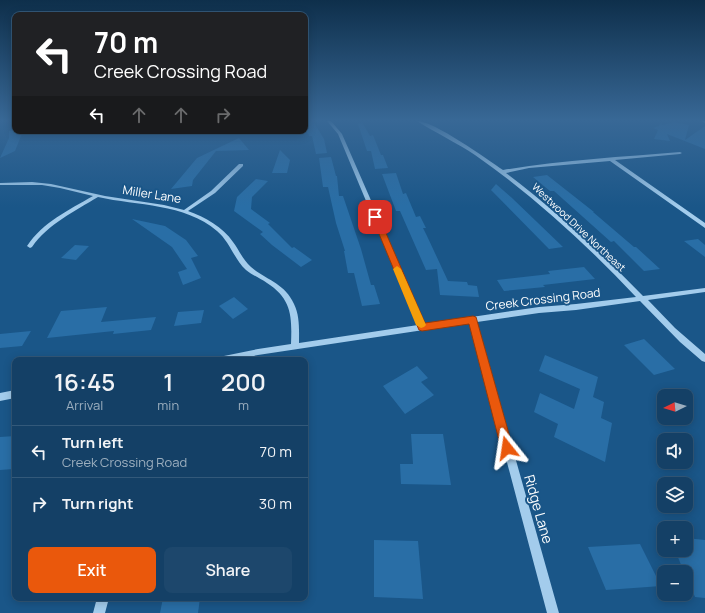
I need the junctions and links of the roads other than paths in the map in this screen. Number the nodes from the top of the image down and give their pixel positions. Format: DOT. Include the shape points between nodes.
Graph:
graph roads {
  1 [pos="347,150"];
  2 [pos="469,150"];
  3 [pos="680,153"];
  4 [pos="610,159"];
  5 [pos="241,165"];
  6 [pos="502,172"];
  7 [pos="0,184"];
  8 [pos="97,196"];
  9 [pos="185,211"];
  10 [pos="705,226"];
  11 [pos="30,246"];
  12 [pos="705,290"];
  13 [pos="643,299"];
  14 [pos="473,320"];
  15 [pos="422,327"];
  16 [pos="295,346"];
  17 [pos="235,357"];
  18 [pos="705,359"];
  19 [pos="12,395"];
  20 [pos="0,397"];
  21 [pos="102,601"];
  22 [pos="99,613"];
  23 [pos="553,613"];
  1 -- 15 [label="street"];
  2 -- 6 [label="street, Westwood Drive Northeast"];
  3 -- 4 [label="street"];
  4 -- 6 [label="street"];
  4 -- 10 [label="street"];
  5 -- 9 [label="street" via="213,192"];
  6 -- 13 [label="street, Westwood Drive Northeast" via="554,214"];
  7 -- 8 [label="street, Miller Lane" via="43,184"];
  8 -- 9 [label="street, Miller Lane"];
  8 -- 11 [label="street" via="44,230"];
  9 -- 16 [label="street, Miller Lane" via="220,231 250,270 286,294 295,314"];
  12 -- 13 [label="street, Creek Crossing Road"];
  13 -- 14 [label="street, Creek Crossing Road"];
  13 -- 18 [label="street, Westwood Drive Northeast"];
  14 -- 15 [label="street, Creek Crossing Road"];
  14 -- 23 [label="street, Ridge Lane"];
  15 -- 16 [label="street, Creek Crossing Road"];
  16 -- 17 [label="street, Creek Crossing Road"];
  19 -- 20 [label="street"];
  21 -- 22 [label="street"];
}
